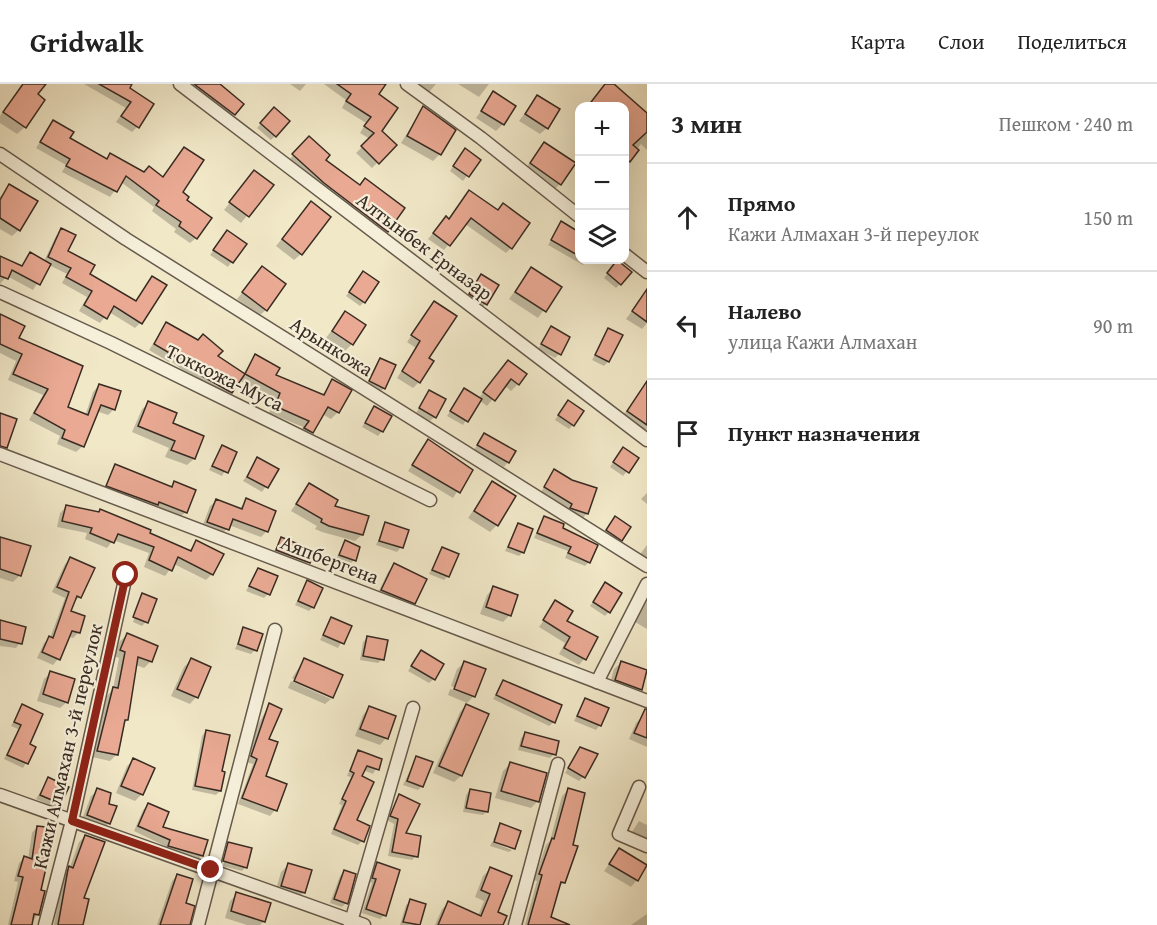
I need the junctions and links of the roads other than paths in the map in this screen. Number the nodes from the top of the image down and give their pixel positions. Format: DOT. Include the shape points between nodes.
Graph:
graph roads {
  1 [pos="180,84"];
  2 [pos="408,84"];
  3 [pos="0,154"];
  4 [pos="575,214"];
  5 [pos="629,258"];
  6 [pos="647,272"];
  7 [pos="0,292"];
  8 [pos="647,440"];
  9 [pos="0,454"];
  10 [pos="430,500"];
  11 [pos="647,566"];
  12 [pos="126,575"];
  13 [pos="647,584"];
  14 [pos="274,630"];
  15 [pos="597,682"];
  16 [pos="647,701"];
  17 [pos="413,708"];
  18 [pos="558,764"];
  19 [pos="639,787"];
  20 [pos="0,795"];
  21 [pos="72,821"];
  22 [pos="647,846"];
  23 [pos="211,870"];
  24 [pos="350,923"];
  25 [pos="45,925"];
  26 [pos="198,925"];
  27 [pos="364,925"];
  28 [pos="514,925"];
  1 -- 8 [label="street, Алтынбек Ерназар"];
  2 -- 4 [label="street"];
  3 -- 11 [label="street, Арынкожа" via="126,239"];
  5 -- 6 [label="street"];
  7 -- 10 [label="street, Токкожа-Муса"];
  9 -- 15 [label="street, Аяпбергена"];
  12 -- 21 [label="street, Кажи Алмахан 3-й переулок"];
  13 -- 15 [label="street"];
  14 -- 23 [label="street"];
  15 -- 16 [label="street, Аяпбергена"];
  17 -- 24 [label="street"];
  18 -- 28 [label="street"];
  19 -- 22 [label="street" via="619,834"];
  20 -- 21 [label="street"];
  21 -- 23 [label="street"];
  21 -- 25 [label="street, Кажи Алмахан 3-й переулок"];
  23 -- 24 [label="street"];
  23 -- 26 [label="street"];
  24 -- 27 [label="street"];
}
